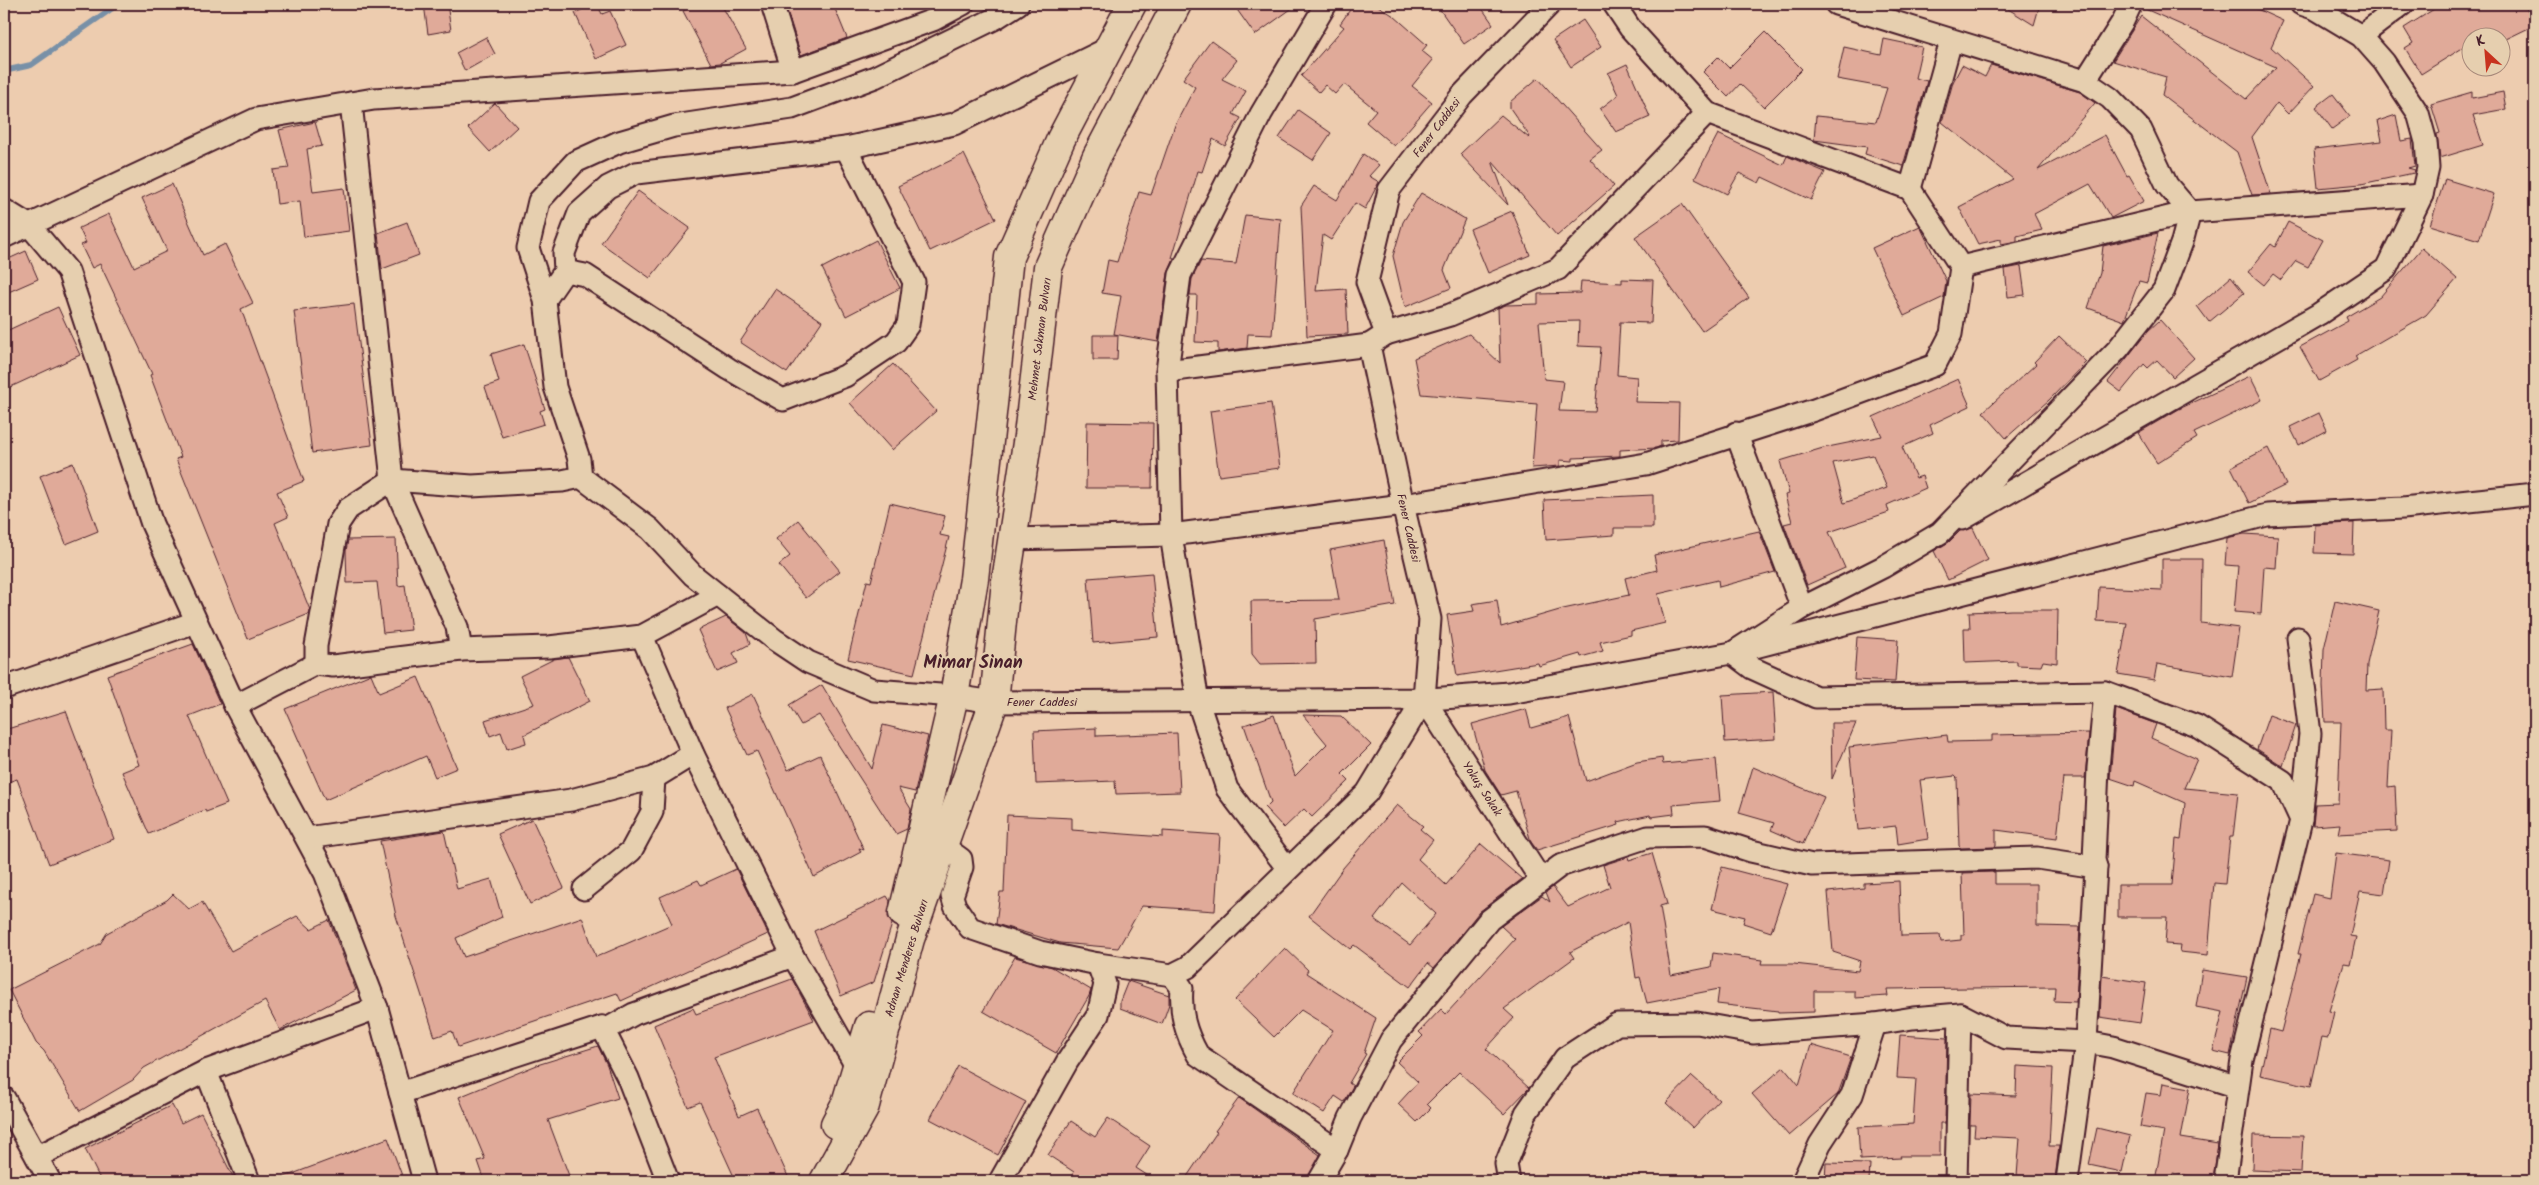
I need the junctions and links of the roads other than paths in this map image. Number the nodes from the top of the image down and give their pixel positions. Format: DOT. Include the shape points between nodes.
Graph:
graph roads {
  1 [pos="772,4"];
  2 [pos="963,4"];
  3 [pos="1018,4"];
  4 [pos="1132,4"];
  5 [pos="1177,4"];
  6 [pos="1326,4"];
  7 [pos="1550,4"];
  8 [pos="1614,4"];
  9 [pos="1836,4"];
  10 [pos="2131,4"];
  11 [pos="2301,4"];
  12 [pos="2403,4"];
  13 [pos="2361,36"];
  14 [pos="1951,41"];
  15 [pos="1109,48"];
  16 [pos="793,71"];
  17 [pos="2085,81"];
  18 [pos="351,103"];
  19 [pos="1707,112"];
  20 [pos="846,148"];
  21 [pos="1910,189"];
  22 [pos="2422,195"];
  23 [pos="4,210"];
  24 [pos="2190,212"];
  25 [pos="30,226"];
  26 [pos="4,237"];
  27 [pos="1961,266"];
  28 [pos="565,271"];
  29 [pos="544,300"];
  30 [pos="1378,340"];
  31 [pos="1167,371"];
  32 [pos="1736,433"];
  33 [pos="581,477"];
  34 [pos="392,480"];
  35 [pos="2535,494"];
  36 [pos="1402,505"];
  37 [pos="1940,533"];
  38 [pos="1170,535"];
  39 [pos="1012,539"];
  40 [pos="718,595"];
  41 [pos="1802,608"];
  42 [pos="196,622"];
  43 [pos="642,636"];
  44 [pos="2298,638"];
  45 [pos="461,650"];
  46 [pos="1732,653"];
  47 [pos="316,664"];
  48 [pos="4,688"];
  49 [pos="2105,692"];
  50 [pos="954,696"];
  51 [pos="1424,699"];
  52 [pos="994,702"];
  53 [pos="1198,702"];
  54 [pos="235,706"];
  55 [pos="693,754"];
  56 [pos="654,778"];
  57 [pos="2301,820"];
  58 [pos="307,838"];
  59 [pos="942,850"];
  60 [pos="2096,867"];
  61 [pos="1288,869"];
  62 [pos="1541,880"];
  63 [pos="584,889"];
  64 [pos="792,956"];
  65 [pos="1098,964"];
  66 [pos="1172,975"];
  67 [pos="376,1008"];
  68 [pos="1960,1014"];
  69 [pos="1875,1024"];
  70 [pos="602,1027"];
  71 [pos="2086,1042"];
  72 [pos="856,1066"];
  73 [pos="206,1071"];
  74 [pos="2238,1087"];
  75 [pos="400,1093"];
  76 [pos="4,1098"];
  77 [pos="1337,1150"];
  78 [pos="37,1157"];
  79 [pos="50,1181"];
  80 [pos="248,1181"];
  81 [pos="424,1181"];
  82 [pos="668,1181"];
  83 [pos="806,1181"];
  84 [pos="824,1181"];
  85 [pos="1000,1181"];
  86 [pos="1319,1181"];
  87 [pos="1509,1181"];
  88 [pos="1803,1181"];
  89 [pos="1956,1181"];
  90 [pos="2067,1181"];
  91 [pos="2225,1181"];
  1 -- 16 [label="street"];
  2 -- 16 [label="street" via="933,20"];
  3 -- 29 [label="street" via="875,77 792,108 674,126 619,142 575,162 540,201 528,248"];
  4 -- 15 [label="main road"];
  5 -- 39 [label="main road, Mehmet Sakman Bulvarı" via="1097,156 1048,267"];
  6 -- 31 [label="street" via="1261,114 1180,275"];
  7 -- 30 [label="street, Fener Caddesi" via="1462,95 1389,190 1368,282"];
  8 -- 19 [label="street" via="1630,28"];
  9 -- 14 [label="street"];
  10 -- 17 [label="street"];
  11 -- 13 [label="street" via="2316,9"];
  12 -- 13 [label="street"];
  13 -- 22 [label="street" via="2384,62 2418,113 2428,168"];
  14 -- 17 [label="street"];
  14 -- 21 [label="street"];
  15 -- 20 [label="street" via="954,124"];
  15 -- 50 [label="main road" via="1061,139 1008,257 974,579"];
  16 -- 18 [label="street"];
  17 -- 24 [label="street" via="2110,98 2141,130 2167,186"];
  18 -- 25 [label="street" via="256,119"];
  18 -- 34 [label="street"];
  19 -- 21 [label="street"];
  19 -- 30 [label="street" via="1558,269 1450,315"];
  20 -- 28 [label="street" via="636,173 608,186 579,213 564,253"];
  20 -- 28 [label="street" via="914,282 908,325 896,342 845,376 782,400 586,274"];
  21 -- 27 [label="street"];
  22 -- 24 [label="street"];
  22 -- 37 [label="street" via="2386,269 2319,314"];
  23 -- 25 [label="street"];
  24 -- 27 [label="street"];
  24 -- 37 [label="street" via="2164,290 2118,349"];
  25 -- 26 [label="street"];
  25 -- 42 [label="street" via="68,271 152,524"];
  27 -- 32 [label="street" via="1951,334 1935,365 1814,410"];
  28 -- 29 [label="street"];
  29 -- 33 [label="street" via="554,387 579,459"];
  30 -- 31 [label="street"];
  30 -- 36 [label="street, Fener Caddesi"];
  31 -- 38 [label="street"];
  32 -- 36 [label="street" via="1646,464"];
  32 -- 41 [label="street"];
  33 -- 34 [label="street" via="472,486"];
  33 -- 40 [label="street, Fener Caddesi" via="650,529 693,575"];
  34 -- 45 [label="street" via="457,627"];
  34 -- 47 [label="street" via="348,509 338,524 316,646"];
  35 -- 46 [label="street" via="2403,508 2267,515"];
  36 -- 38 [label="street"];
  36 -- 51 [label="street, Fener Caddesi" via="1430,619"];
  37 -- 41 [label="street" via="1883,567"];
  38 -- 39 [label="street"];
  38 -- 53 [label="street"];
  39 -- 52 [label="main road, Mehmet Sakman Bulvarı"];
  40 -- 43 [label="street"];
  40 -- 50 [label="street, Fener Caddesi" via="808,662 833,673 874,690"];
  41 -- 46 [label="street"];
  42 -- 48 [label="street"];
  42 -- 54 [label="street"];
  43 -- 45 [label="street" via="549,647"];
  43 -- 55 [label="street"];
  44 -- 57 [label="street" via="2310,734"];
  45 -- 47 [label="street" via="333,666"];
  46 -- 49 [label="street" via="1752,668 1816,697"];
  46 -- 51 [label="street" via="1509,693"];
  47 -- 54 [label="street"];
  49 -- 57 [label="street" via="2197,726 2283,781"];
  49 -- 60 [label="street" via="2098,777"];
  50 -- 52 [label="street, Fener Caddesi"];
  50 -- 72 [label="main road, Adnan Menderes Bulvarı" via="897,938"];
  51 -- 53 [label="street, Fener Caddesi"];
  51 -- 61 [label="street" via="1367,793"];
  51 -- 62 [label="street, Yokuş Sokak"];
  52 -- 53 [label="street, Fener Caddesi"];
  52 -- 59 [label="main road, Adnan Menderes Bulvarı"];
  53 -- 61 [label="street" via="1227,789"];
  54 -- 58 [label="street"];
  55 -- 56 [label="street"];
  55 -- 64 [label="street"];
  56 -- 58 [label="street" via="572,800"];
  56 -- 63 [label="street" via="652,812 631,851"];
  57 -- 74 [label="street"];
  58 -- 67 [label="street" via="326,872"];
  59 -- 65 [label="street" via="961,858 962,867 952,896 970,928 1040,952"];
  59 -- 84 [label="main road, Adnan Menderes Bulvarı" via="910,939 864,1109"];
  60 -- 62 [label="street" via="2038,858 1812,865 1750,851 1705,836 1648,837 1560,866"];
  60 -- 71 [label="street"];
  61 -- 66 [label="street" via="1188,966"];
  62 -- 77 [label="street" via="1489,920 1391,1040"];
  64 -- 70 [label="street" via="634,1014 605,1030"];
  64 -- 72 [label="street"];
  65 -- 66 [label="street"];
  65 -- 85 [label="street" via="1105,984 1098,1015"];
  66 -- 77 [label="street" via="1182,988 1180,1007 1186,1034 1198,1055"];
  67 -- 73 [label="street"];
  67 -- 75 [label="street"];
  68 -- 69 [label="street"];
  68 -- 71 [label="street" via="2006,1038"];
  68 -- 89 [label="street"];
  69 -- 87 [label="street" via="1753,1033 1696,1023 1617,1024 1565,1058 1526,1113 1506,1164"];
  69 -- 88 [label="street" via="1852,1095 1820,1144"];
  70 -- 75 [label="street"];
  70 -- 82 [label="street" via="628,1078"];
  71 -- 74 [label="street" via="2113,1047"];
  71 -- 90 [label="street"];
  72 -- 83 [label="main road, Adnan Menderes Bulvarı" via="846,1103"];
  73 -- 78 [label="street"];
  73 -- 80 [label="street"];
  74 -- 91 [label="street"];
  75 -- 81 [label="street"];
  76 -- 78 [label="street"];
  77 -- 86 [label="street"];
  78 -- 79 [label="street"];
}
